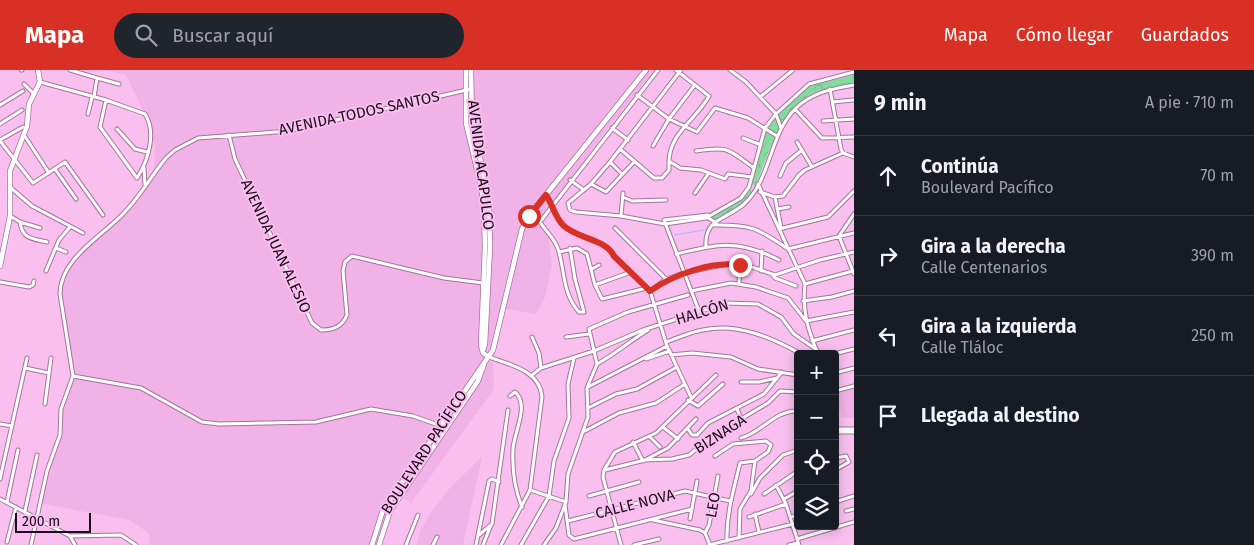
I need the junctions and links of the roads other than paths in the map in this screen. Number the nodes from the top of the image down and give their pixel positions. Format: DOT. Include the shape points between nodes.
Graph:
graph roads {
  1 [pos="70,70"];
  2 [pos="466,70"];
  3 [pos="471,70"];
  4 [pos="646,70"];
  5 [pos="658,70"];
  6 [pos="730,70"];
  7 [pos="793,70"];
  8 [pos="39,71"];
  9 [pos="679,71"];
  10 [pos="845,72"];
  11 [pos="854,72"];
  12 [pos="97,78"];
  13 [pos="40,82"];
  14 [pos="24,84"];
  15 [pos="119,84"];
  16 [pos="854,85"];
  17 [pos="694,86"];
  18 [pos="830,89"];
  19 [pos="469,90"];
  20 [pos="23,91"];
  21 [pos="34,94"];
  22 [pos="637,95"];
  23 [pos="93,97"];
  24 [pos="760,97"];
  25 [pos="106,100"];
  26 [pos="854,100"];
  27 [pos="833,102"];
  28 [pos="0,105"];
  29 [pos="653,107"];
  30 [pos="794,109"];
  31 [pos="22,110"];
  32 [pos="88,114"];
  33 [pos="776,114"];
  34 [pos="669,119"];
  35 [pos="837,119"];
  36 [pos="854,119"];
  37 [pos="823,121"];
  38 [pos="0,124"];
  39 [pos="684,126"];
  40 [pos="23,127"];
  41 [pos="612,128"];
  42 [pos="765,128"];
  43 [pos="781,128"];
  44 [pos="117,130"];
  45 [pos="229,135"];
  46 [pos="24,136"];
  47 [pos="777,136"];
  48 [pos="838,136"];
  49 [pos="854,137"];
  50 [pos="743,138"];
  51 [pos="628,140"];
  52 [pos="0,141"];
  53 [pos="797,142"];
  54 [pos="761,145"];
  55 [pos="653,146"];
  56 [pos="620,149"];
  57 [pos="802,150"];
  58 [pos="696,151"];
  59 [pos="147,152"];
  60 [pos="843,153"];
  61 [pos="14,157"];
  62 [pos="854,157"];
  63 [pos="669,161"];
  64 [pos="610,162"];
  65 [pos="634,162"];
  66 [pos="812,167"];
  67 [pos="144,168"];
  68 [pos="754,168"];
  69 [pos="55,169"];
  70 [pos="622,172"];
  71 [pos="49,173"];
  72 [pos="709,173"];
  73 [pos="780,176"];
  74 [pos="752,177"];
  75 [pos="570,180"];
  76 [pos="758,183"];
  77 [pos="592,184"];
  78 [pos="146,185"];
  79 [pos="749,187"];
  80 [pos="11,188"];
  81 [pos="755,189"];
  82 [pos="584,190"];
  83 [pos="854,191"];
  84 [pos="760,192"];
  85 [pos="695,193"];
  86 [pos="546,195"];
  87 [pos="775,197"];
  88 [pos="76,198"];
  89 [pos="666,200"];
  90 [pos="552,203"];
  91 [pos="789,206"];
  92 [pos="778,209"];
  93 [pos="854,214"];
  94 [pos="102,215"];
  95 [pos="10,216"];
  96 [pos="621,216"];
  97 [pos="706,216"];
  98 [pos="20,222"];
  99 [pos="664,222"];
  100 [pos="715,222"];
  101 [pos="712,225"];
  102 [pos="70,227"];
  103 [pos="40,228"];
  104 [pos="615,228"];
  105 [pos="780,228"];
  106 [pos="83,233"];
  107 [pos="854,233"];
  108 [pos="839,236"];
  109 [pos="47,242"];
  110 [pos="706,247"];
  111 [pos="56,248"];
  112 [pos="570,248"];
  113 [pos="788,249"];
  114 [pos="762,251"];
  115 [pos="66,252"];
  116 [pos="559,252"];
  117 [pos="854,252"];
  118 [pos="676,254"];
  119 [pos="847,254"];
  120 [pos="779,260"];
  121 [pos="599,265"];
  122 [pos="740,265"];
  123 [pos="0,266"];
  124 [pos="798,267"];
  125 [pos="592,269"];
  126 [pos="46,270"];
  127 [pos="761,271"];
  128 [pos="631,272"];
  129 [pos="684,273"];
  130 [pos="853,273"];
  131 [pos="772,274"];
  132 [pos="666,279"];
  133 [pos="34,281"];
  134 [pos="0,282"];
  135 [pos="739,283"];
  136 [pos="487,284"];
  137 [pos="805,284"];
  138 [pos="595,285"];
  139 [pos="796,286"];
  140 [pos="647,288"];
  141 [pos="650,291"];
  142 [pos="691,291"];
  143 [pos="854,291"];
  144 [pos="688,295"];
  145 [pos="803,301"];
  146 [pos="655,306"];
  147 [pos="699,311"];
  148 [pos="854,312"];
  149 [pos="806,321"];
  150 [pos="660,326"];
  151 [pos="652,328"];
  152 [pos="854,330"];
  153 [pos="589,334"];
  154 [pos="532,337"];
  155 [pos="566,337"];
  156 [pos="812,341"];
  157 [pos="667,344"];
  158 [pos="854,349"];
  159 [pos="594,350"];
  160 [pos="794,350"];
  161 [pos="815,350"];
  162 [pos="817,350"];
  163 [pos="670,353"];
  164 [pos="839,353"];
  165 [pos="489,357"];
  166 [pos="27,358"];
  167 [pos="51,358"];
  168 [pos="574,358"];
  169 [pos="645,359"];
  170 [pos="597,364"];
  171 [pos="25,368"];
  172 [pos="541,368"];
  173 [pos="677,368"];
  174 [pos="854,368"];
  175 [pos="782,372"];
  176 [pos="839,372"];
  177 [pos="49,373"];
  178 [pos="794,374"];
  179 [pos="532,375"];
  180 [pos="716,375"];
  181 [pos="73,376"];
  182 [pos="777,378"];
  183 [pos="741,382"];
  184 [pos="685,384"];
  185 [pos="723,384"];
  186 [pos="854,386"];
  187 [pos="587,388"];
  188 [pos="839,390"];
  189 [pos="794,392"];
  190 [pos="510,396"];
  191 [pos="691,397"];
  192 [pos="688,400"];
  193 [pos="44,404"];
  194 [pos="588,408"];
  195 [pos="737,409"];
  196 [pos="508,410"];
  197 [pos="794,410"];
  198 [pos="696,419"];
  199 [pos="742,419"];
  200 [pos="0,424"];
  201 [pos="12,426"];
  202 [pos="445,427"];
  203 [pos="663,427"];
  204 [pos="688,429"];
  205 [pos="839,430"];
  206 [pos="584,431"];
  207 [pos="854,431"];
  208 [pos="650,437"];
  209 [pos="741,438"];
  210 [pos="678,439"];
  211 [pos="633,442"];
  212 [pos="660,447"];
  213 [pos="18,450"];
  214 [pos="794,451"];
  215 [pos="37,455"];
  216 [pos="715,456"];
  217 [pos="839,457"];
  218 [pos="644,461"];
  219 [pos="755,461"];
  220 [pos="839,468"];
  221 [pos="604,470"];
  222 [pos="794,474"];
  223 [pos="718,476"];
  224 [pos="0,479"];
  225 [pos="697,481"];
  226 [pos="499,482"];
  227 [pos="639,482"];
  228 [pos="776,485"];
  229 [pos="530,490"];
  230 [pos="606,491"];
  231 [pos="694,493"];
  232 [pos="794,493"];
  233 [pos="764,494"];
  234 [pos="549,496"];
  235 [pos="589,496"];
  236 [pos="714,496"];
  237 [pos="854,496"];
  238 [pos="784,499"];
  239 [pos="0,500"];
  240 [pos="730,500"];
  241 [pos="839,501"];
  242 [pos="7,502"];
  243 [pos="744,502"];
  244 [pos="565,503"];
  245 [pos="786,504"];
  246 [pos="16,506"];
  247 [pos="522,507"];
  248 [pos="854,509"];
  249 [pos="612,510"];
  250 [pos="692,510"];
  251 [pos="24,511"];
  252 [pos="846,511"];
  253 [pos="755,514"];
  254 [pos="418,515"];
  255 [pos="794,516"];
  256 [pos="36,517"];
  257 [pos="749,517"];
  258 [pos="791,517"];
  259 [pos="690,519"];
  260 [pos="650,520"];
  261 [pos="568,521"];
  262 [pos="854,522"];
  263 [pos="492,524"];
  264 [pos="793,524"];
  265 [pos="617,529"];
  266 [pos="705,532"];
  267 [pos="759,532"];
  268 [pos="479,535"];
  269 [pos="70,536"];
  270 [pos="437,537"];
  271 [pos="739,538"];
  272 [pos="659,539"];
  273 [pos="727,541"];
  274 [pos="7,542"];
  275 [pos="798,542"];
  276 [pos="31,545"];
  277 [pos="75,545"];
  278 [pos="136,545"];
  279 [pos="372,545"];
  280 [pos="379,545"];
  281 [pos="406,545"];
  282 [pos="433,545"];
  283 [pos="476,545"];
  284 [pos="483,545"];
  285 [pos="502,545"];
  286 [pos="522,545"];
  287 [pos="544,545"];
  288 [pos="621,545"];
  289 [pos="634,545"];
  290 [pos="709,545"];
  291 [pos="789,545"];
  1 -- 12 [label="street"];
  2 -- 19 [label="main road, AVENIDA ACAPULCO"];
  3 -- 19 [label="main road, AVENIDA ACAPULCO"];
  4 -- 86 [label="main road, BOULEVARD PACÍFICO"];
  5 -- 22 [label="street"];
  6 -- 24 [label="street"];
  7 -- 24 [label="street"];
  8 -- 13 [label="main road"];
  9 -- 17 [label="street"];
  9 -- 29 [label="street"];
  10 -- 11 [label="street"];
  10 -- 33 [label="street" via="810,84"];
  12 -- 15 [label="street"];
  12 -- 23 [label="street"];
  13 -- 21 [label="main road"];
  13 -- 23 [label="street"];
  14 -- 21 [label="street"];
  16 -- 18 [label="street"];
  17 -- 34 [label="street"];
  17 -- 39 [label="street" via="708,98"];
  18 -- 27 [label="street"];
  18 -- 30 [label="street" via="810,96"];
  19 -- 45 [label="street, AVENIDA TODOS SANTOS" via="288,131"];
  19 -- 136 [label="main road, AVENIDA ACAPULCO" via="466,123 481,186"];
  20 -- 28 [label="street"];
  21 -- 46 [label="main road" via="29,104"];
  22 -- 29 [label="street"];
  22 -- 41 [label="street"];
  23 -- 25 [label="street"];
  23 -- 32 [label="street"];
  24 -- 33 [label="street"];
  25 -- 59 [label="street" via="145,114 151,137"];
  25 -- 67 [label="street" via="100,128 136,177"];
  26 -- 27 [label="street"];
  27 -- 35 [label="street"];
  29 -- 34 [label="street"];
  29 -- 51 [label="street"];
  30 -- 43 [label="street"];
  30 -- 48 [label="street" via="822,138"];
  31 -- 38 [label="street"];
  33 -- 42 [label="street"];
  33 -- 43 [label="street"];
  34 -- 39 [label="street"];
  34 -- 55 [label="street"];
  35 -- 36 [label="street"];
  35 -- 37 [label="street"];
  35 -- 48 [label="street"];
  39 -- 42 [label="street" via="699,131 716,108 748,118"];
  39 -- 63 [label="street" via="669,152"];
  40 -- 52 [label="street"];
  41 -- 51 [label="street"];
  41 -- 75 [label="street"];
  42 -- 47 [label="street"];
  42 -- 54 [label="street"];
  43 -- 47 [label="street"];
  44 -- 59 [label="street" via="135,149"];
  45 -- 78 [label="street, AVENIDA TODOS SANTOS" via="198,138 180,147 166,158"];
  45 -- 136 [label="street, AVENIDA JUAN ALESIO" via="235,159 312,323 322,330 333,330 345,321 348,308 343,266 352,256 444,278"];
  46 -- 61 [label="main road"];
  46 -- 71 [label="street"];
  47 -- 76 [label="street"];
  48 -- 49 [label="street"];
  48 -- 60 [label="street"];
  50 -- 54 [label="street"];
  51 -- 56 [label="street"];
  52 -- 61 [label="street"];
  53 -- 57 [label="street"];
  54 -- 68 [label="street"];
  56 -- 64 [label="street"];
  56 -- 65 [label="street"];
  57 -- 66 [label="street"];
  57 -- 73 [label="street" via="786,163"];
  58 -- 68 [label="street" via="727,148"];
  59 -- 67 [label="street"];
  60 -- 62 [label="street"];
  60 -- 66 [label="street"];
  61 -- 71 [label="street" via="33,183"];
  61 -- 80 [label="main road" via="10,171"];
  63 -- 65 [label="street" via="669,170 658,179"];
  63 -- 72 [label="street" via="680,168"];
  64 -- 70 [label="street"];
  64 -- 77 [label="street"];
  65 -- 70 [label="street"];
  66 -- 87 [label="street" via="799,175 783,196"];
  67 -- 78 [label="street"];
  68 -- 74 [label="street"];
  69 -- 71 [label="street"];
  69 -- 88 [label="street"];
  69 -- 94 [label="street" via="65,162"];
  70 -- 77 [label="street" via="606,192"];
  72 -- 74 [label="street" via="725,179 728,174"];
  72 -- 85 [label="street"];
  74 -- 79 [label="street"];
  75 -- 82 [label="street"];
  75 -- 90 [label="street"];
  76 -- 81 [label="street"];
  76 -- 84 [label="street"];
  77 -- 82 [label="street"];
  78 -- 181 [label="street, AVENIDA TODOS SANTOS" via="125,213 72,262 60,282"];
  79 -- 81 [label="street"];
  79 -- 97 [label="street" via="741,198"];
  80 -- 95 [label="main road"];
  80 -- 102 [label="street" via="32,206"];
  81 -- 84 [label="street"];
  81 -- 100 [label="street" via="744,204"];
  82 -- 96 [label="street" via="568,206 576,212"];
  83 -- 105 [label="street" via="828,217"];
  84 -- 87 [label="street"];
  84 -- 105 [label="street"];
  86 -- 90 [label="street"];
  86 -- 165 [label="main road, BOULEVARD PACÍFICO" via="522,229"];
  87 -- 92 [label="street"];
  89 -- 96 [label="street" via="632,202 623,195"];
  90 -- 116 [label="street" via="540,222 551,234"];
  90 -- 128 [label="street" via="563,226 610,249"];
  91 -- 92 [label="street"];
  92 -- 105 [label="street"];
  93 -- 108 [label="street"];
  95 -- 98 [label="street"];
  95 -- 123 [label="main road"];
  96 -- 99 [label="street"];
  97 -- 99 [label="street"];
  97 -- 100 [label="street"];
  98 -- 103 [label="street"];
  98 -- 109 [label="street" via="28,238"];
  99 -- 118 [label="street"];
  100 -- 101 [label="street"];
  101 -- 110 [label="street" via="706,232"];
  101 -- 113 [label="street" via="735,224 756,228"];
  102 -- 106 [label="street"];
  102 -- 111 [label="street"];
  104 -- 132 [label="street"];
  105 -- 113 [label="street"];
  107 -- 108 [label="street"];
  108 -- 113 [label="street"];
  108 -- 119 [label="street"];
  110 -- 114 [label="street" via="736,244"];
  110 -- 118 [label="street"];
  111 -- 115 [label="street"];
  111 -- 126 [label="street"];
  112 -- 116 [label="street"];
  112 -- 116 [label="street" via="584,312 579,312 566,293"];
  112 -- 125 [label="street" via="583,250"];
  113 -- 124 [label="street"];
  114 -- 120 [label="street"];
  114 -- 127 [label="street"];
  117 -- 119 [label="street"];
  118 -- 129 [label="street"];
  119 -- 124 [label="street"];
  119 -- 130 [label="street"];
  121 -- 125 [label="street"];
  122 -- 127 [label="street"];
  122 -- 129 [label="street" via="727,264"];
  122 -- 135 [label="street"];
  124 -- 131 [label="street" via="778,275"];
  124 -- 137 [label="street"];
  125 -- 138 [label="street"];
  127 -- 131 [label="street"];
  128 -- 138 [label="street"];
  128 -- 140 [label="street"];
  129 -- 132 [label="street"];
  129 -- 142 [label="street"];
  130 -- 137 [label="street"];
  131 -- 139 [label="street"];
  132 -- 141 [label="street"];
  133 -- 134 [label="street" via="30,287"];
  135 -- 142 [label="street"];
  135 -- 149 [label="street" via="788,298"];
  136 -- 165 [label="main road, AVENIDA ACAPULCO" via="481,345"];
  137 -- 145 [label="street"];
  138 -- 140 [label="street" via="602,299"];
  140 -- 141 [label="street"];
  141 -- 146 [label="street"];
  142 -- 147 [label="street"];
  143 -- 145 [label="street"];
  144 -- 146 [label="street"];
  145 -- 149 [label="street"];
  146 -- 150 [label="street"];
  146 -- 153 [label="street" via="628,312 589,329"];
  147 -- 150 [label="street, HALCÓN"];
  147 -- 161 [label="street, HALCÓN" via="726,303 758,304 781,318 794,334"];
  148 -- 149 [label="street"];
  149 -- 156 [label="street"];
  150 -- 151 [label="street, HALCÓN"];
  150 -- 157 [label="street"];
  151 -- 159 [label="street"];
  151 -- 170 [label="street"];
  152 -- 156 [label="street"];
  153 -- 155 [label="street"];
  153 -- 159 [label="street"];
  154 -- 172 [label="street"];
  156 -- 162 [label="street"];
  157 -- 160 [label="street" via="703,329 736,328 776,340"];
  157 -- 163 [label="street"];
  157 -- 169 [label="street"];
  158 -- 164 [label="street"];
  159 -- 168 [label="street"];
  159 -- 170 [label="street"];
  163 -- 169 [label="street"];
  163 -- 173 [label="street"];
  163 -- 175 [label="street" via="732,357 758,369"];
  165 -- 179 [label="street"];
  165 -- 202 [label="main road, BOULEVARD PACÍFICO" via="478,381"];
  166 -- 171 [label="street"];
  167 -- 177 [label="street"];
  168 -- 172 [label="street"];
  168 -- 234 [label="street" via="568,384 569,418 554,461"];
  169 -- 187 [label="street"];
  170 -- 187 [label="street"];
  171 -- 177 [label="street"];
  171 -- 201 [label="street"];
  172 -- 179 [label="street"];
  173 -- 184 [label="street"];
  173 -- 194 [label="street" via="637,389 616,394"];
  174 -- 176 [label="street"];
  175 -- 178 [label="street"];
  175 -- 182 [label="street"];
  177 -- 193 [label="street"];
  179 -- 229 [label="street" via="539,382 542,397"];
  180 -- 191 [label="street"];
  181 -- 202 [label="street" via="141,388 202,422 316,422 371,409 413,416"];
  181 -- 256 [label="street" via="61,409 60,435"];
  182 -- 183 [label="street"];
  182 -- 195 [label="street" via="764,394 744,402"];
  184 -- 191 [label="street"];
  184 -- 206 [label="street" via="656,402 619,413"];
  185 -- 192 [label="street" via="698,406"];
  186 -- 188 [label="street"];
  187 -- 194 [label="street"];
  189 -- 199 [label="street, BIZNAGA" via="780,390 768,403"];
  190 -- 247 [label="street" via="517,394 521,408 513,447 515,490"];
  191 -- 192 [label="street"];
  192 -- 203 [label="street"];
  194 -- 206 [label="street"];
  195 -- 199 [label="street"];
  195 -- 204 [label="street" via="708,423 697,435 692,435"];
  196 -- 226 [label="street"];
  197 -- 209 [label="street"];
  198 -- 204 [label="street"];
  199 -- 218 [label="street, BIZNAGA" via="689,454"];
  200 -- 201 [label="street"];
  201 -- 224 [label="street"];
  202 -- 279 [label="main road, BOULEVARD PACÍFICO" via="383,510"];
  202 -- 280 [label="main road, BOULEVARD PACÍFICO" via="390,511"];
  203 -- 208 [label="street"];
  203 -- 210 [label="street"];
  204 -- 210 [label="street"];
  205 -- 207 [label="street"];
  206 -- 244 [label="street" via="568,474"];
  208 -- 211 [label="street"];
  208 -- 212 [label="street"];
  210 -- 218 [label="street" via="660,454"];
  211 -- 218 [label="street"];
  211 -- 221 [label="street" via="615,452"];
  213 -- 242 [label="street"];
  214 -- 243 [label="street" via="783,455 760,478 756,489"];
  215 -- 251 [label="street"];
  216 -- 219 [label="street" via="733,444 766,441 771,448"];
  217 -- 220 [label="street" via="848,458 846,465"];
  218 -- 221 [label="street, BIZNAGA"];
  219 -- 240 [label="street" via="741,461"];
  219 -- 243 [label="street" via="751,491"];
  221 -- 230 [label="street"];
  222 -- 228 [label="street"];
  223 -- 236 [label="street, LEO"];
  225 -- 231 [label="street"];
  226 -- 263 [label="street"];
  226 -- 268 [label="street" via="489,481"];
  227 -- 230 [label="street"];
  228 -- 233 [label="street"];
  228 -- 238 [label="street"];
  229 -- 234 [label="street"];
  229 -- 247 [label="street"];
  230 -- 235 [label="street"];
  230 -- 249 [label="street"];
  231 -- 236 [label="street, CALLE NOVA"];
  231 -- 249 [label="street, CALLE NOVA" via="685,491"];
  231 -- 250 [label="street"];
  232 -- 238 [label="street"];
  234 -- 244 [label="street"];
  234 -- 286 [label="street"];
  236 -- 240 [label="street, CALLE NOVA"];
  236 -- 266 [label="street, LEO"];
  237 -- 241 [label="street"];
  238 -- 245 [label="street"];
  239 -- 242 [label="street"];
  240 -- 273 [label="street"];
  242 -- 246 [label="street"];
  243 -- 271 [label="street" via="740,509"];
  244 -- 261 [label="street"];
  244 -- 287 [label="street" via="556,528"];
  245 -- 253 [label="street"];
  245 -- 258 [label="street"];
  246 -- 251 [label="street"];
  246 -- 274 [label="street"];
  247 -- 285 [label="street"];
  248 -- 252 [label="street"];
  249 -- 261 [label="street, CALLE NOVA"];
  249 -- 265 [label="street"];
  250 -- 259 [label="street"];
  250 -- 260 [label="street"];
  251 -- 256 [label="street"];
  253 -- 257 [label="street"];
  253 -- 267 [label="street"];
  254 -- 281 [label="street"];
  255 -- 258 [label="street"];
  256 -- 269 [label="street"];
  256 -- 276 [label="street"];
  258 -- 264 [label="street"];
  260 -- 265 [label="street"];
  260 -- 266 [label="street"];
  261 -- 265 [label="street" via="569,535 574,539"];
  262 -- 275 [label="street"];
  263 -- 268 [label="street"];
  263 -- 284 [label="street"];
  264 -- 267 [label="street"];
  264 -- 275 [label="street"];
  265 -- 288 [label="street"];
  266 -- 290 [label="street"];
  267 -- 271 [label="street"];
  268 -- 283 [label="street"];
  269 -- 277 [label="street"];
  269 -- 278 [label="street" via="121,535"];
  270 -- 282 [label="street"];
  271 -- 273 [label="street"];
  272 -- 289 [label="street"];
  273 -- 290 [label="street"];
  275 -- 291 [label="street"];
}
